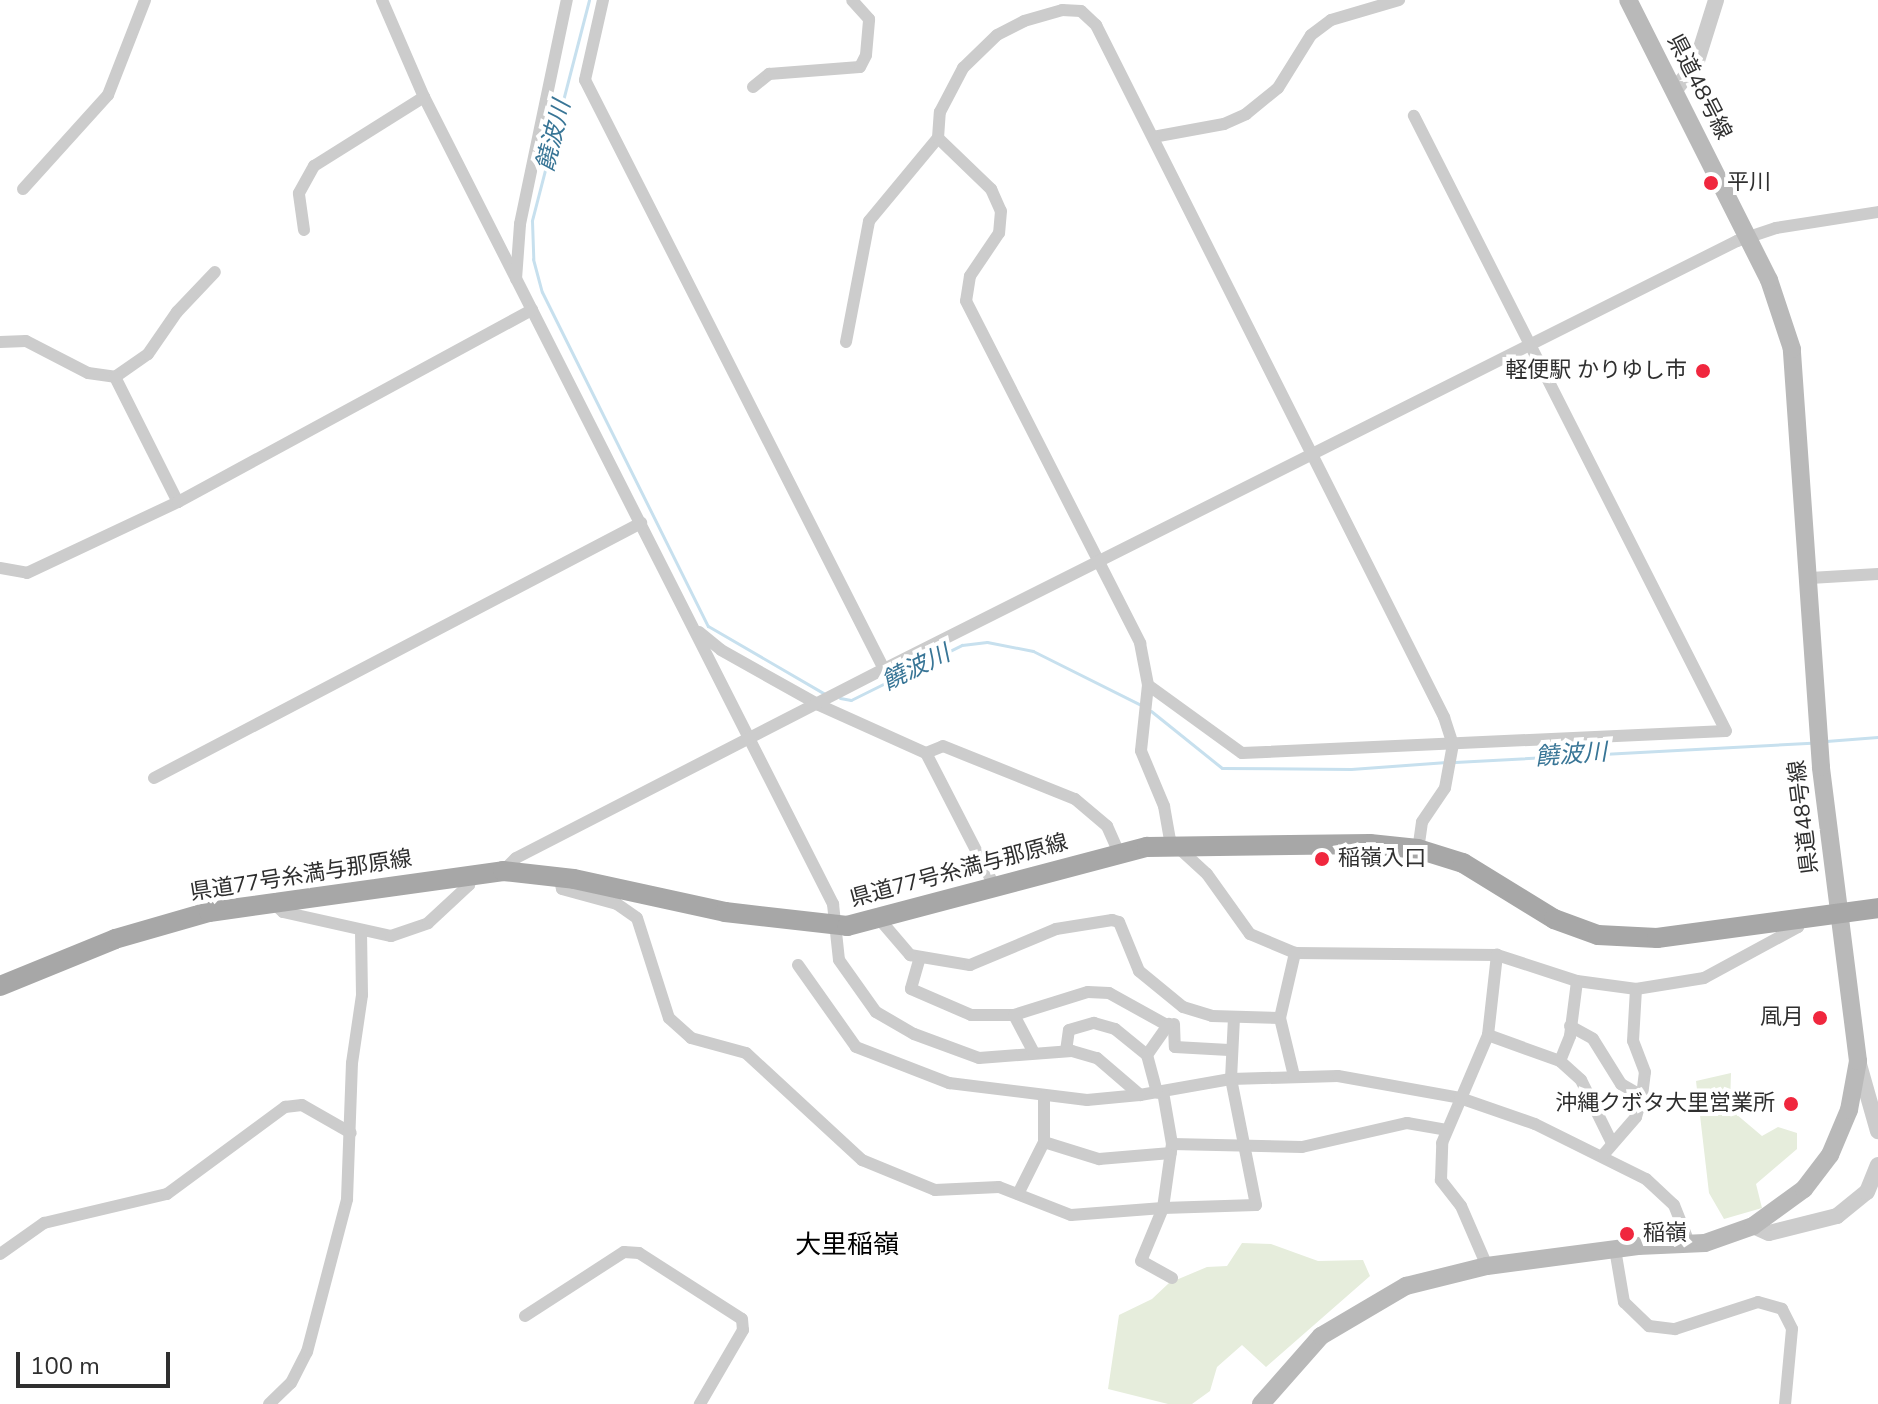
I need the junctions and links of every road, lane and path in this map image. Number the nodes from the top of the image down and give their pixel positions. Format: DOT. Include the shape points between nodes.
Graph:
graph roads {
  1 [pos="145,0"];
  2 [pos="382,0"];
  3 [pos="567,0"];
  4 [pos="603,0"];
  5 [pos="852,0"];
  6 [pos="1399,0"];
  7 [pos="1628,0"];
  8 [pos="1716,0"];
  9 [pos="753,87"];
  10 [pos="1674,91"];
  11 [pos="424,97"];
  12 [pos="1414,116"];
  13 [pos="1153,137"];
  14 [pos="938,138"];
  15 [pos="23,189"];
  16 [pos="1878,212"];
  17 [pos="304,230"];
  18 [pos="1747,236"];
  19 [pos="215,272"];
  20 [pos="516,279"];
  21 [pos="532,310"];
  22 [pos="0,342"];
  23 [pos="846,342"];
  24 [pos="1527,348"];
  25 [pos="115,377"];
  26 [pos="1315,454"];
  27 [pos="178,502"];
  28 [pos="641,523"];
  29 [pos="1101,562"];
  30 [pos="0,568"];
  31 [pos="1878,574"];
  32 [pos="1810,578"];
  33 [pos="694,627"];
  34 [pos="884,669"];
  35 [pos="1148,685"];
  36 [pos="819,705"];
  37 [pos="752,742"];
  38 [pos="1453,744"];
  39 [pos="926,753"];
  40 [pos="154,778"];
  41 [pos="1175,844"];
  42 [pos="1418,849"];
  43 [pos="1119,853"];
  44 [pos="503,871"];
  45 [pos="473,874"];
  46 [pos="559,876"];
  47 [pos="995,887"];
  48 [pos="272,901"];
  49 [pos="1878,908"];
  50 [pos="1840,912"];
  51 [pos="1799,918"];
  52 [pos="881,921"];
  53 [pos="835,925"];
  54 [pos="361,930"];
  55 [pos="1295,953"];
  56 [pos="1497,955"];
  57 [pos="920,957"];
  58 [pos="798,965"];
  59 [pos="1577,981"];
  60 [pos="0,986"];
  61 [pos="1636,989"];
  62 [pos="1183,1007"];
  63 [pos="1014,1015"];
  64 [pos="1234,1017"];
  65 [pos="1280,1018"];
  66 [pos="1169,1024"];
  67 [pos="1570,1026"];
  68 [pos="1488,1035"];
  69 [pos="1229,1050"];
  70 [pos="1066,1051"];
  71 [pos="1034,1053"];
  72 [pos="1147,1055"];
  73 [pos="1560,1061"];
  74 [pos="1858,1061"];
  75 [pos="1294,1076"];
  76 [pos="1231,1079"];
  77 [pos="1160,1092"];
  78 [pos="1140,1095"];
  79 [pos="1044,1096"];
  80 [pos="1642,1096"];
  81 [pos="1460,1098"];
  82 [pos="1446,1130"];
  83 [pos="1878,1131"];
  84 [pos="351,1133"];
  85 [pos="1611,1141"];
  86 [pos="1044,1142"];
  87 [pos="1172,1148"];
  88 [pos="1246,1148"];
  89 [pos="1604,1154"];
  90 [pos="1878,1165"];
  91 [pos="1018,1194"];
  92 [pos="1163,1208"];
  93 [pos="1753,1226"];
  94 [pos="1690,1245"];
  95 [pos="1615,1249"];
  96 [pos="0,1254"];
  97 [pos="1487,1266"];
  98 [pos="1172,1278"];
  99 [pos="525,1316"];
  100 [pos="269,1404"];
  101 [pos="700,1404"];
  102 [pos="1261,1404"];
  103 [pos="1785,1404"];
  1 -- 15 [label="street" via="108,95"];
  2 -- 11 [label="street"];
  3 -- 20 [label="street" via="520,224"];
  4 -- 34 [label="street" via="585,80"];
  5 -- 9 [label="street" via="869,19 860,67 769,74"];
  6 -- 13 [label="street" via="1321,28 1278,88 1246,114 1224,124"];
  7 -- 10 [label="main road, 県道48号線"];
  8 -- 10 [label="street" via="1696,64"];
  10 -- 18 [label="main road, 県道48号線"];
  11 -- 17 [label="street" via="314,166 299,193"];
  11 -- 20 [label="street"];
  12 -- 24 [label="street"];
  13 -- 14 [label="street" via="1096,25 1081,11 1062,10 997,35 963,68 940,112"];
  13 -- 26 [label="street"];
  14 -- 23 [label="street" via="869,221"];
  14 -- 29 [label="street" via="991,189 1001,211 999,233 970,276 966,301"];
  16 -- 18 [label="street"];
  18 -- 24 [label="street"];
  18 -- 32 [label="main road, 県道48号線" via="1776,297 1792,349"];
  19 -- 25 [label="street" via="177,312 148,354"];
  20 -- 21 [label="street"];
  21 -- 27 [label="street"];
  21 -- 28 [label="street"];
  22 -- 25 [label="street" via="26,341 88,373"];
  24 -- 26 [label="street"];
  24 -- 38 [label="street" via="1726,731"];
  25 -- 27 [label="street"];
  26 -- 29 [label="street"];
  26 -- 38 [label="street"];
  27 -- 30 [label="street" via="27,573"];
  28 -- 33 [label="street"];
  28 -- 40 [label="street"];
  29 -- 34 [label="street"];
  29 -- 35 [label="street" via="1140,643"];
  31 -- 32 [label="street"];
  32 -- 50 [label="main road, 県道48号線" via="1821,767"];
  33 -- 36 [label="street" via="721,650"];
  33 -- 37 [label="street"];
  34 -- 36 [label="street"];
  35 -- 38 [label="street" via="1242,753"];
  35 -- 41 [label="street" via="1141,751"];
  36 -- 37 [label="street"];
  36 -- 39 [label="street"];
  37 -- 44 [label="street" via="516,858"];
  37 -- 53 [label="street" via="833,904"];
  38 -- 42 [label="street" via="1445,788 1422,822"];
  39 -- 43 [label="street" via="943,746 1075,799 1107,826"];
  39 -- 47 [label="street"];
  41 -- 42 [label="main road, 県道77号糸満与那原線"];
  41 -- 43 [label="main road, 県道77号糸満与那原線"];
  41 -- 55 [label="street" via="1207,874 1250,934"];
  42 -- 51 [label="main road, 県道77号糸満与那原線" via="1463,863 1554,919 1598,935 1657,938"];
  43 -- 47 [label="main road, 県道77号糸満与那原線"];
  44 -- 45 [label="main road, 県道77号糸満与那原線"];
  44 -- 46 [label="main road, 県道77号糸満与那原線"];
  45 -- 48 [label="main road, 県道77号糸満与那原線"];
  45 -- 54 [label="street" via="469,885 418,929 391,936"];
  46 -- 53 [label="main road, 県道77号糸満与那原線" via="725,912"];
  46 -- 91 [label="street" via="562,889 617,904 637,918 669,1018 691,1038 746,1053 862,1160 935,1190 999,1187"];
  47 -- 52 [label="main road, 県道77号糸満与那原線"];
  48 -- 54 [label="street" via="283,912"];
  48 -- 60 [label="main road, 県道77号糸満与那原線" via="154,926"];
  49 -- 50 [label="main road, 県道77号糸満与那原線"];
  50 -- 51 [label="main road, 県道77号糸満与那原線"];
  50 -- 74 [label="main road, 県道48号線"];
  51 -- 61 [label="street" via="1798,927 1704,978"];
  52 -- 53 [label="main road, 県道77号糸満与那原線"];
  52 -- 57 [label="street" via="900,949"];
  53 -- 71 [label="street" via="839,960 876,1012 914,1034 979,1058"];
  54 -- 84 [label="street" via="362,995 352,1063"];
  55 -- 56 [label="street"];
  55 -- 65 [label="street"];
  56 -- 59 [label="street"];
  56 -- 68 [label="street"];
  57 -- 62 [label="street" via="970,965 1056,929 1112,920 1119,922 1139,971"];
  57 -- 63 [label="street" via="911,989 971,1015"];
  58 -- 79 [label="street" via="856,1047 949,1083"];
  59 -- 61 [label="street"];
  59 -- 67 [label="street"];
  61 -- 80 [label="street" via="1633,1041 1645,1072"];
  62 -- 64 [label="street"];
  62 -- 66 [label="street"];
  63 -- 66 [label="street" via="1099,993 1137,1005"];
  63 -- 71 [label="street"];
  64 -- 65 [label="street"];
  64 -- 69 [label="street"];
  65 -- 75 [label="street"];
  66 -- 69 [label="street" via="1172,1041 1182,1051"];
  66 -- 72 [label="street"];
  67 -- 73 [label="street"];
  67 -- 80 [label="street" via="1593,1039 1621,1084"];
  68 -- 73 [label="street"];
  68 -- 81 [label="street"];
  69 -- 76 [label="street"];
  70 -- 71 [label="street"];
  70 -- 72 [label="street" via="1069,1030 1094,1023 1115,1029"];
  70 -- 78 [label="street" via="1097,1058"];
  72 -- 77 [label="street"];
  73 -- 85 [label="street" via="1581,1080"];
  74 -- 83 [label="street"];
  74 -- 93 [label="main road, 県道48号線" via="1849,1110 1830,1155 1804,1189"];
  75 -- 76 [label="street"];
  75 -- 81 [label="street" via="1338,1076"];
  76 -- 77 [label="street"];
  76 -- 88 [label="street"];
  77 -- 78 [label="street"];
  77 -- 87 [label="street"];
  78 -- 79 [label="street" via="1128,1100"];
  79 -- 86 [label="street"];
  80 -- 85 [label="street" via="1636,1117"];
  81 -- 82 [label="street"];
  81 -- 89 [label="street"];
  82 -- 88 [label="street" via="1407,1123 1302,1147"];
  82 -- 97 [label="street" via="1441,1180 1461,1206"];
  84 -- 96 [label="street" via="302,1105 285,1107 167,1194 44,1223"];
  84 -- 100 [label="street" via="347,1199 307,1352 291,1383"];
  85 -- 89 [label="street"];
  86 -- 87 [label="street" via="1099,1159"];
  86 -- 91 [label="street"];
  87 -- 88 [label="street"];
  87 -- 92 [label="street"];
  88 -- 92 [label="street" via="1256,1205"];
  89 -- 94 [label="street" via="1660,1189 1680,1215"];
  90 -- 93 [label="street" via="1867,1192 1837,1216 1769,1233"];
  91 -- 92 [label="street" via="1071,1215"];
  92 -- 98 [label="street" via="1141,1261"];
  93 -- 94 [label="main road, 県道48号線"];
  94 -- 95 [label="main road, 県道48号線"];
  95 -- 97 [label="main road, 県道48号線"];
  95 -- 103 [label="street" via="1624,1302 1634,1317 1657,1328 1675,1329 1758,1302 1782,1309 1792,1329"];
  97 -- 102 [label="main road, 県道48号線" via="1424,1280 1362,1308 1303,1351"];
  99 -- 101 [label="street" via="624,1252 639,1253 742,1319 743,1330"];
}
